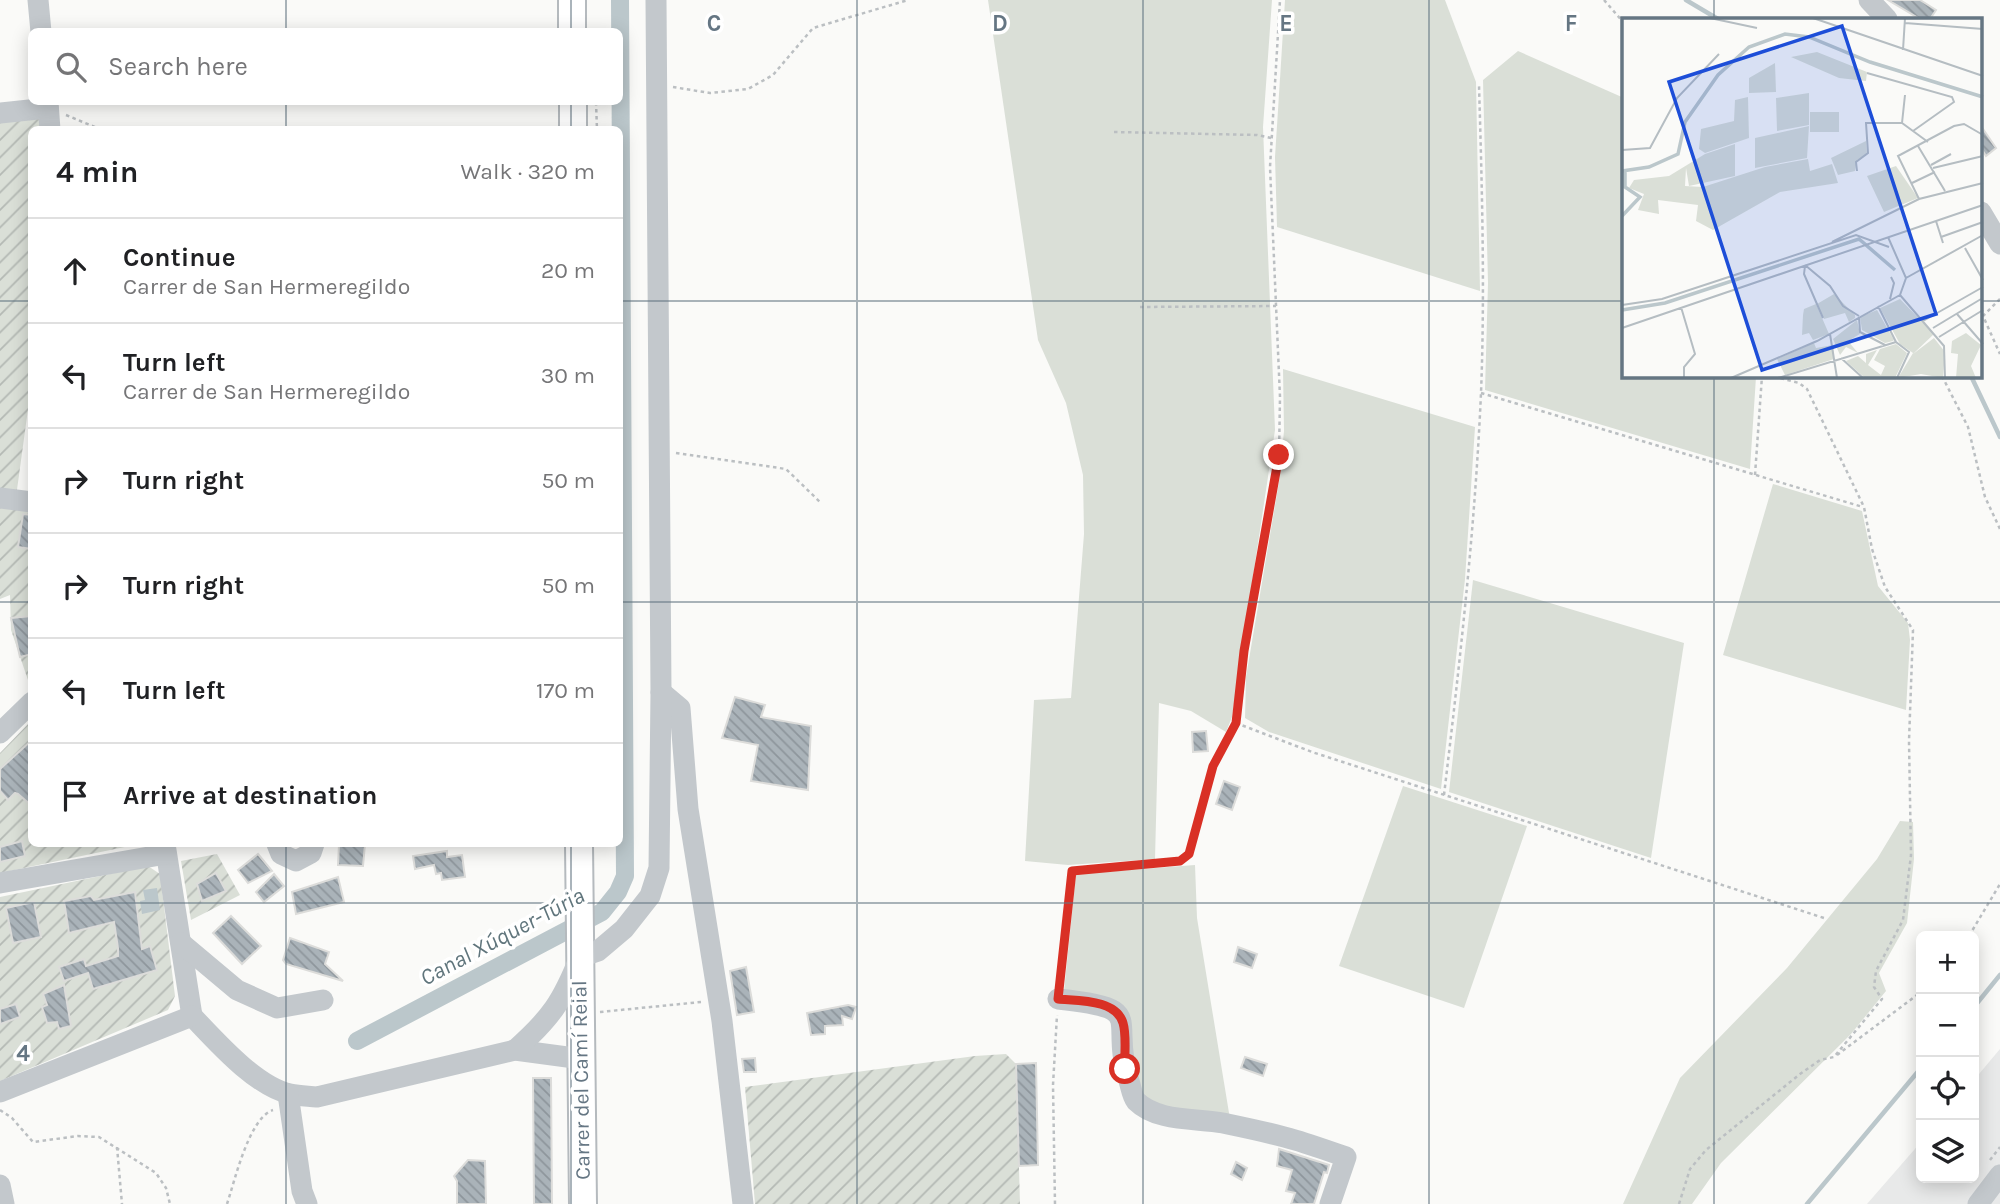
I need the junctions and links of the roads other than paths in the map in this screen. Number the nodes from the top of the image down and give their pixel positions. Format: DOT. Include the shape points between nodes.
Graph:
graph roads {
  1 [pos="38,0"];
  2 [pos="572,0"];
  3 [pos="656,0"];
  4 [pos="1869,0"];
  5 [pos="1885,18"];
  6 [pos="41,28"];
  7 [pos="572,28"];
  8 [pos="573,105"];
  9 [pos="0,113"];
  10 [pos="49,113"];
  11 [pos="573,126"];
  12 [pos="1982,214"];
  13 [pos="2000,244"];
  14 [pos="0,498"];
  15 [pos="28,502"];
  16 [pos="661,692"];
  17 [pos="28,706"];
  18 [pos="0,733"];
  19 [pos="278,847"];
  20 [pos="313,847"];
  21 [pos="579,847"];
  22 [pos="166,849"];
  23 [pos="0,883"];
  24 [pos="181,943"];
  25 [pos="580,952"];
  26 [pos="1058,999"];
  27 [pos="323,1000"];
  28 [pos="192,1016"];
  29 [pos="515,1050"];
  30 [pos="582,1059"];
  31 [pos="0,1092"];
  32 [pos="289,1099"];
  33 [pos="2000,1175"];
  34 [pos="0,1185"];
  35 [pos="4,1204"];
  36 [pos="307,1204"];
  37 [pos="583,1204"];
  38 [pos="743,1204"];
  39 [pos="1330,1204"];
  40 [pos="1978,1204"];
  1 -- 6 [label="street"];
  2 -- 7 [label="main road"];
  3 -- 16 [label="street"];
  4 -- 5 [label="street"];
  8 -- 11 [label="main road"];
  9 -- 10 [label="street"];
  12 -- 13 [label="street"];
  14 -- 15 [label="street"];
  16 -- 25 [label="street" via="661,841 656,883 639,913 612,941 598,951"];
  16 -- 38 [label="street" via="680,708 688,809 719,1000"];
  17 -- 18 [label="street"];
  19 -- 20 [label="street" via="281,854 296,861"];
  21 -- 25 [label="main road, Carrer del Camí Reial"];
  22 -- 23 [label="street"];
  22 -- 24 [label="street"];
  24 -- 27 [label="street" via="237,990 277,1008"];
  24 -- 28 [label="street"];
  25 -- 29 [label="street" via="569,985 549,1020"];
  25 -- 30 [label="main road, Carrer del Camí Reial"];
  26 -- 39 [label="street" via="1096,1003 1117,1012 1124,1025 1128,1079 1135,1100 1149,1109 1295,1139 1346,1157"];
  28 -- 31 [label="street"];
  28 -- 32 [label="street" via="234,1057"];
  29 -- 30 [label="street"];
  29 -- 32 [label="street" via="317,1097"];
  30 -- 37 [label="main road, Carrer del Camí Reial"];
  32 -- 36 [label="street"];
  33 -- 40 [label="street"];
  34 -- 35 [label="street"];
}
